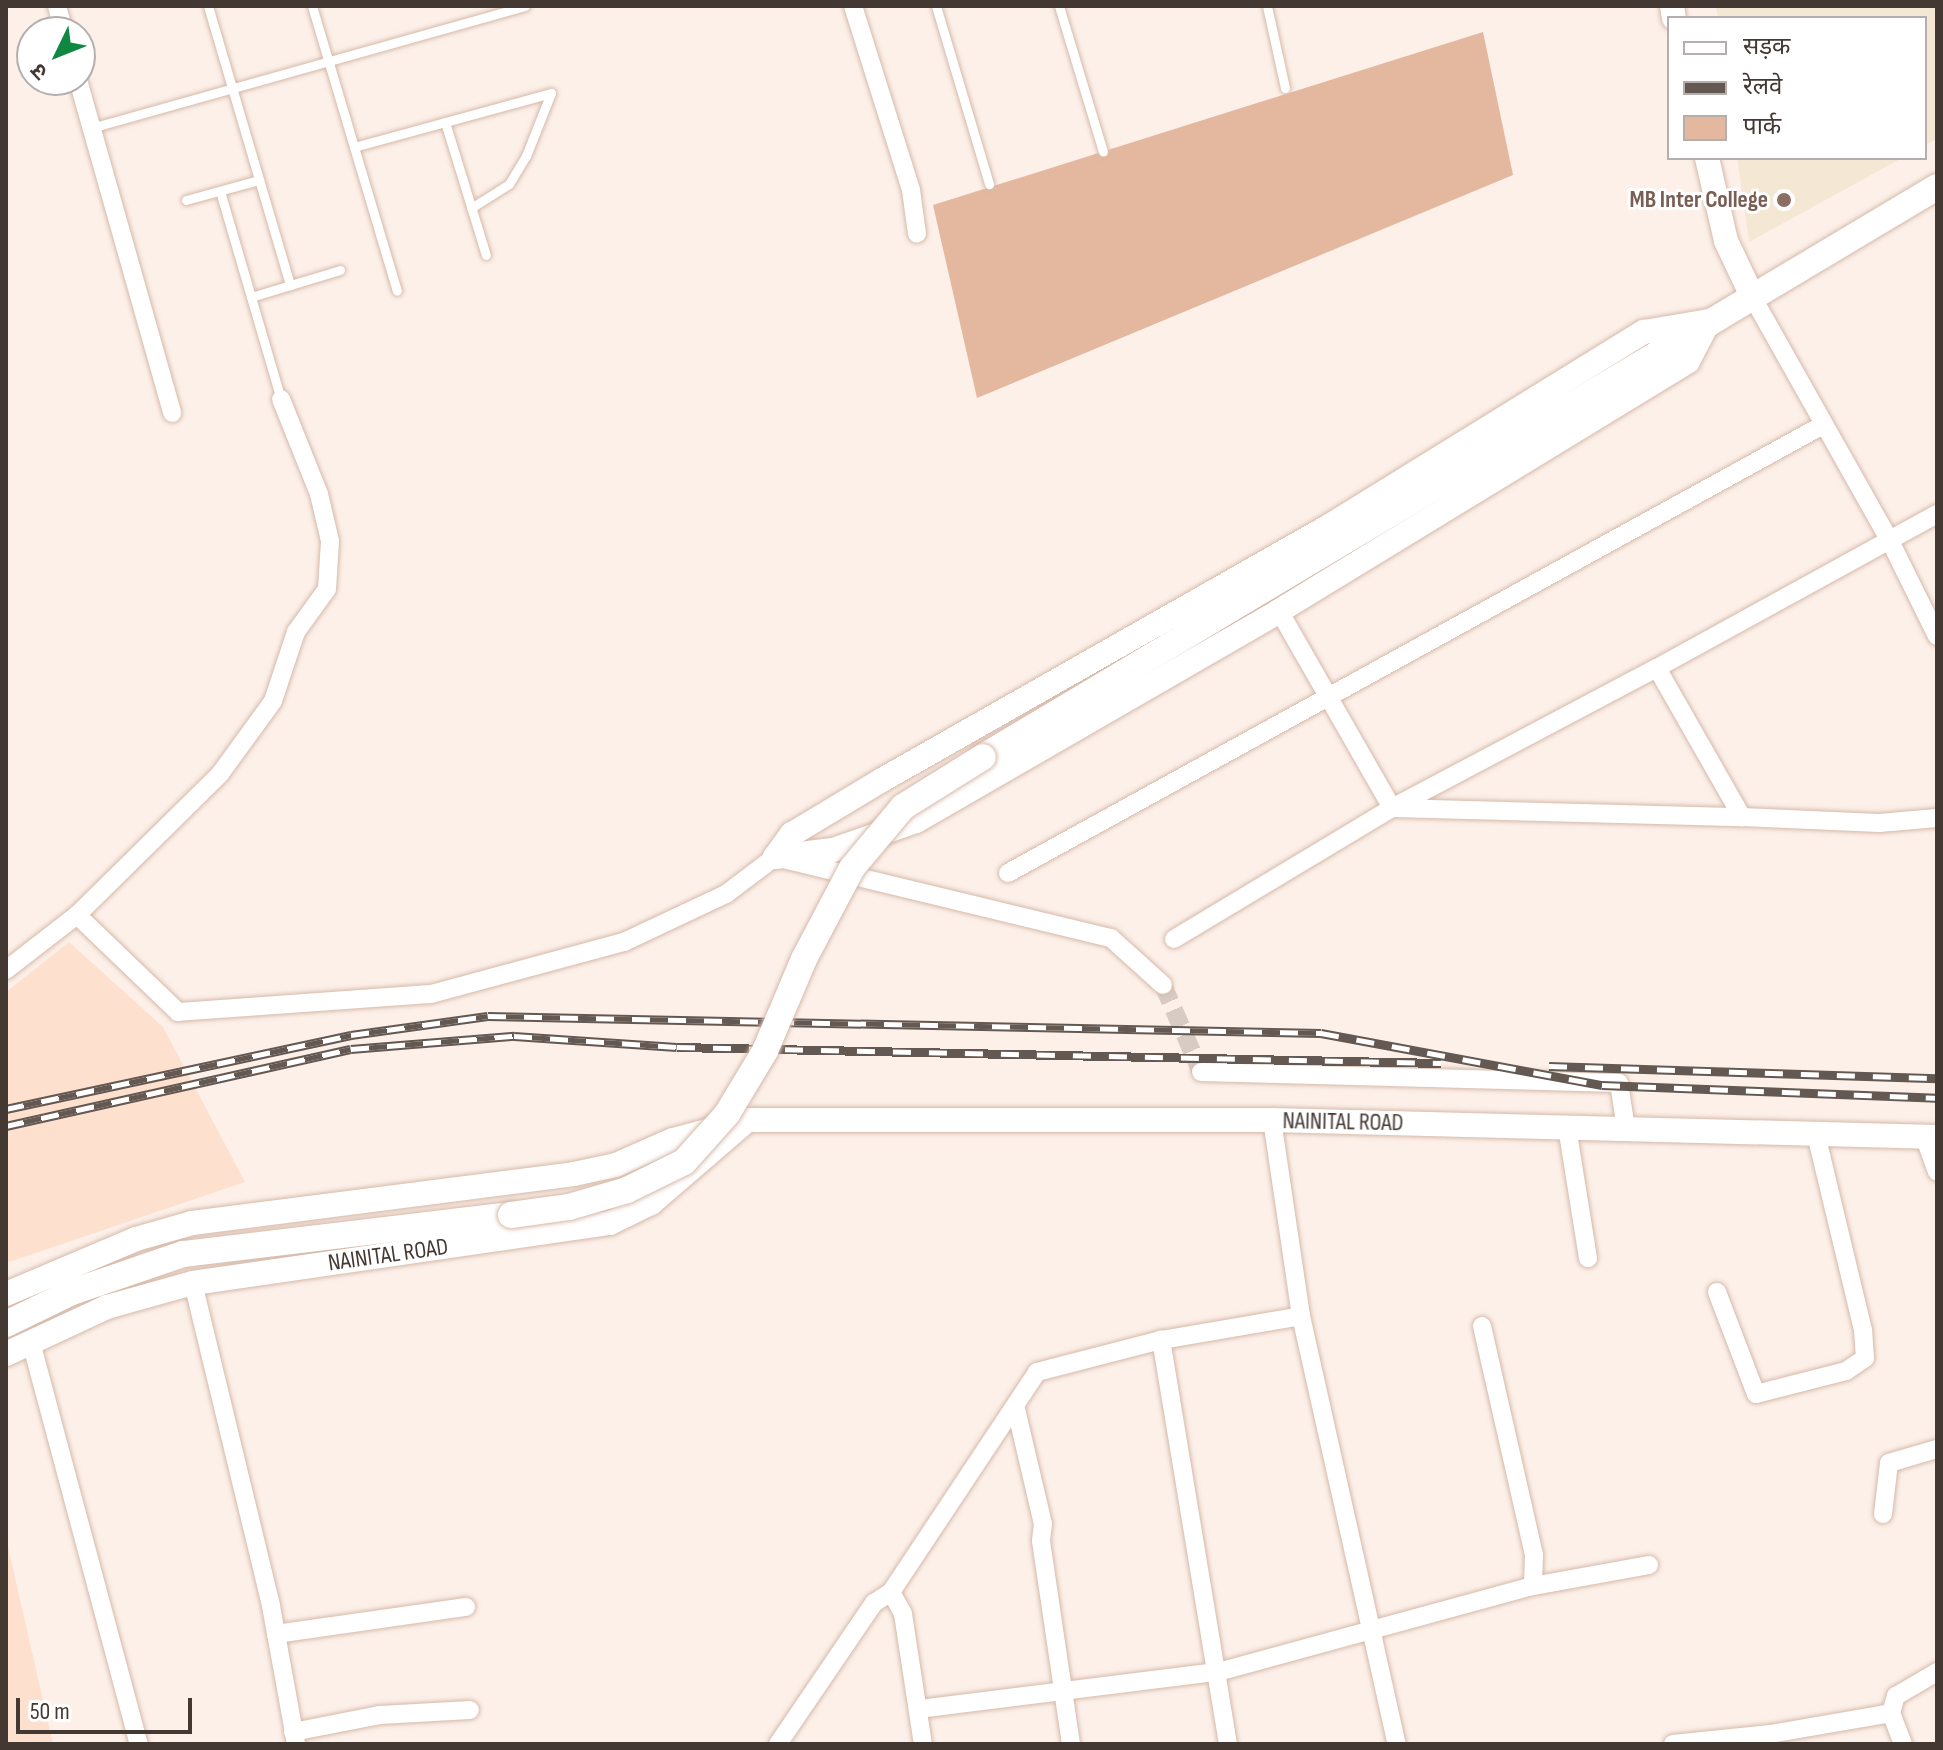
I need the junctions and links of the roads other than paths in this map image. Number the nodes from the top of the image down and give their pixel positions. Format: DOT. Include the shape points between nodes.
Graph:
graph roads {
  1 [pos="208,6"];
  2 [pos="312,6"];
  3 [pos="525,6"];
  4 [pos="853,6"];
  5 [pos="936,6"];
  6 [pos="1059,6"];
  7 [pos="1267,6"];
  8 [pos="328,61"];
  9 [pos="232,88"];
  10 [pos="1285,88"];
  11 [pos="82,96"];
  12 [pos="445,122"];
  13 [pos="91,128"];
  14 [pos="354,147"];
  15 [pos="1103,152"];
  16 [pos="1707,160"];
  17 [pos="259,180"];
  18 [pos="989,184"];
  19 [pos="1937,187"];
  20 [pos="220,191"];
  21 [pos="186,200"];
  22 [pos="471,208"];
  23 [pos="917,234"];
  24 [pos="486,255"];
  25 [pos="340,270"];
  26 [pos="290,285"];
  27 [pos="397,291"];
  28 [pos="251,297"];
  29 [pos="1753,298"];
  30 [pos="1709,321"];
  31 [pos="281,399"];
  32 [pos="172,413"];
  33 [pos="1823,425"];
  34 [pos="1937,514"];
  35 [pos="1890,541"];
  36 [pos="1279,611"];
  37 [pos="1937,636"];
  38 [pos="1657,668"];
  39 [pos="1329,693"];
  40 [pos="1392,808"];
  41 [pos="1742,817"];
  42 [pos="1937,818"];
  43 [pos="775,857"];
  44 [pos="1008,873"];
  45 [pos="77,915"];
  46 [pos="1174,939"];
  47 [pos="6,970"];
  48 [pos="1163,985"];
  49 [pos="1201,1072"];
  50 [pos="748,1120"];
  51 [pos="1272,1120"];
  52 [pos="1567,1127"];
  53 [pos="1626,1129"];
  54 [pos="1816,1134"];
  55 [pos="1930,1137"];
  56 [pos="673,1140"];
  57 [pos="1937,1172"];
  58 [pos="688,1174"];
  59 [pos="1588,1258"];
  60 [pos="193,1283"];
  61 [pos="1717,1292"];
  62 [pos="6,1294"];
  63 [pos="1301,1316"];
  64 [pos="6,1324"];
  65 [pos="1482,1326"];
  66 [pos="1161,1340"];
  67 [pos="31,1342"];
  68 [pos="6,1354"];
  69 [pos="1016,1409"];
  70 [pos="1937,1449"];
  71 [pos="1883,1514"];
  72 [pos="1649,1565"];
  73 [pos="1533,1586"];
  74 [pos="891,1592"];
  75 [pos="466,1607"];
  76 [pos="1374,1627"];
  77 [pos="276,1634"];
  78 [pos="1218,1672"];
  79 [pos="1937,1672"];
  80 [pos="1065,1692"];
  81 [pos="919,1709"];
  82 [pos="470,1710"];
  83 [pos="1891,1713"];
  84 [pos="294,1738"];
  85 [pos="1771,1739"];
  86 [pos="139,1744"];
  87 [pos="778,1744"];
  88 [pos="923,1744"];
  89 [pos="1071,1744"];
  90 [pos="1228,1744"];
  91 [pos="1397,1744"];
  92 [pos="1673,1744"];
  93 [pos="1903,1744"];
  1 -- 9 [label="lane"];
  2 -- 8 [label="lane"];
  3 -- 8 [label="lane"];
  4 -- 23 [label="street" via="911,190"];
  5 -- 18 [label="lane"];
  6 -- 15 [label="lane"];
  7 -- 10 [label="lane"];
  8 -- 9 [label="lane"];
  8 -- 14 [label="lane"];
  9 -- 13 [label="lane"];
  9 -- 17 [label="lane"];
  11 -- 13 [label="street"];
  12 -- 14 [label="lane"];
  12 -- 22 [label="lane"];
  12 -- 22 [label="lane" via="551,93 509,184"];
  13 -- 32 [label="street"];
  14 -- 27 [label="lane"];
  16 -- 29 [label="street" via="1726,241"];
  17 -- 20 [label="lane"];
  17 -- 26 [label="lane"];
  19 -- 29 [label="main road, NAINITAL ROAD"];
  20 -- 21 [label="lane"];
  20 -- 28 [label="lane"];
  22 -- 24 [label="lane"];
  25 -- 26 [label="lane"];
  26 -- 28 [label="lane"];
  28 -- 31 [label="lane"];
  29 -- 30 [label="main road, NAINITAL ROAD"];
  29 -- 33 [label="street"];
  30 -- 36 [label="street" via="1688,361"];
  30 -- 43 [label="street" via="1644,332 1331,525 843,803 792,834"];
  30 -- 64 [label="main road, NAINITAL ROAD, bridge" via="903,807 852,868 804,959 765,1051 727,1114 684,1162 627,1190 569,1207 183,1254 72,1292"];
  31 -- 45 [label="street" via="322,506 330,541 327,589 296,632 273,701 220,774"];
  33 -- 35 [label="street"];
  33 -- 39 [label="street"];
  34 -- 35 [label="street"];
  35 -- 37 [label="street"];
  35 -- 38 [label="street"];
  36 -- 39 [label="street"];
  36 -- 43 [label="street" via="916,821 833,850"];
  38 -- 40 [label="street"];
  38 -- 41 [label="street"];
  39 -- 40 [label="street"];
  39 -- 44 [label="street"];
  40 -- 41 [label="street"];
  40 -- 46 [label="street"];
  41 -- 42 [label="street" via="1879,823"];
  43 -- 45 [label="street" via="726,894 624,942 431,994 178,1012"];
  43 -- 48 [label="street" via="1111,938"];
  45 -- 47 [label="street"];
  49 -- 53 [label="street" via="1619,1083"];
  50 -- 51 [label="street, NAINITAL ROAD"];
  50 -- 56 [label="street, NAINITAL ROAD"];
  50 -- 58 [label="street, NAINITAL ROAD"];
  51 -- 52 [label="street, NAINITAL ROAD"];
  51 -- 63 [label="street"];
  52 -- 53 [label="street, NAINITAL ROAD"];
  52 -- 59 [label="street"];
  53 -- 54 [label="street, NAINITAL ROAD"];
  54 -- 55 [label="street, NAINITAL ROAD"];
  54 -- 61 [label="street" via="1863,1330 1865,1358 1846,1371 1756,1394"];
  55 -- 57 [label="street"];
  56 -- 58 [label="street"];
  56 -- 62 [label="street, NAINITAL ROAD" via="616,1165 574,1174 192,1223 136,1239"];
  58 -- 60 [label="street, NAINITAL ROAD" via="651,1203 610,1223"];
  60 -- 67 [label="street, NAINITAL ROAD" via="107,1307"];
  60 -- 77 [label="street"];
  63 -- 66 [label="street"];
  63 -- 76 [label="street"];
  65 -- 73 [label="street" via="1534,1555"];
  66 -- 69 [label="street" via="1037,1372"];
  66 -- 78 [label="street"];
  67 -- 68 [label="street, NAINITAL ROAD"];
  67 -- 86 [label="street"];
  69 -- 74 [label="street"];
  69 -- 80 [label="street" via="1043,1524 1041,1541"];
  70 -- 71 [label="street" via="1889,1463"];
  72 -- 73 [label="street"];
  73 -- 76 [label="street"];
  74 -- 81 [label="street" via="903,1614"];
  74 -- 87 [label="street" via="874,1603"];
  75 -- 77 [label="street"];
  76 -- 78 [label="street" via="1350,1640"];
  76 -- 91 [label="street"];
  77 -- 84 [label="street"];
  78 -- 80 [label="street"];
  78 -- 90 [label="street"];
  79 -- 83 [label="street" via="1896,1696"];
  80 -- 81 [label="street"];
  80 -- 89 [label="street"];
  81 -- 88 [label="street"];
  82 -- 84 [label="street" via="380,1715"];
  83 -- 85 [label="street"];
  83 -- 93 [label="street"];
  85 -- 92 [label="street"];
}
